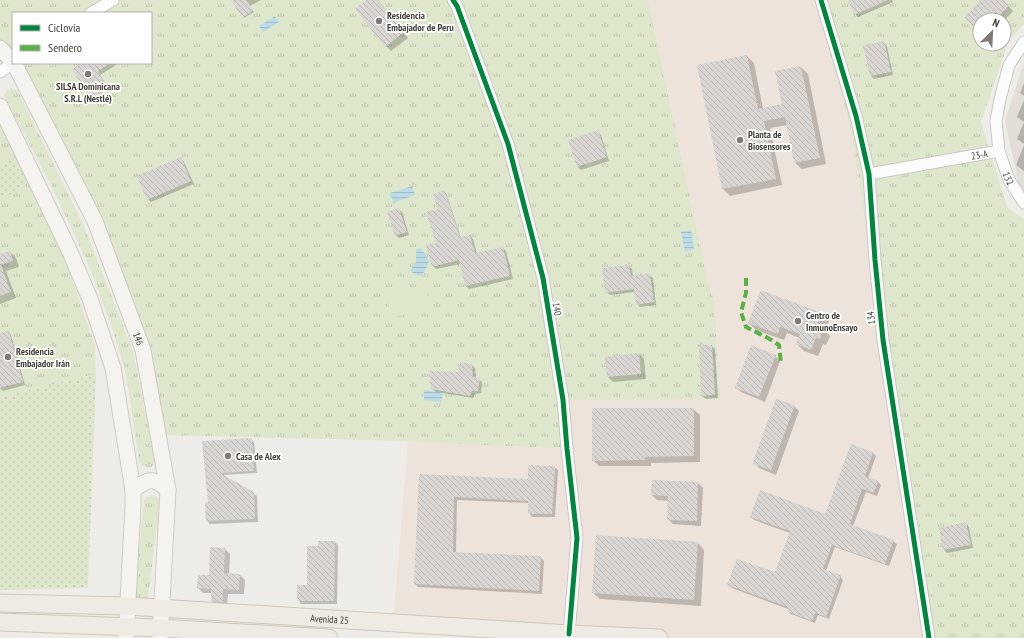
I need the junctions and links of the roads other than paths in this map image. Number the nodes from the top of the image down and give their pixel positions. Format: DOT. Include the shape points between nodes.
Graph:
graph roads {
  1 [pos="113,0"];
  2 [pos="453,0"];
  3 [pos="821,0"];
  4 [pos="93,12"];
  5 [pos="1024,42"];
  6 [pos="0,48"];
  7 [pos="12,62"];
  8 [pos="12,64"];
  9 [pos="14,64"];
  10 [pos="0,72"];
  11 [pos="0,106"];
  12 [pos="999,151"];
  13 [pos="869,174"];
  14 [pos="1024,203"];
  15 [pos="133,490"];
  16 [pos="168,490"];
  17 [pos="0,603"];
  18 [pos="127,606"];
  19 [pos="161,608"];
  20 [pos="0,622"];
  21 [pos="126,632"];
  22 [pos="160,633"];
  23 [pos="570,634"];
  24 [pos="329,638"];
  25 [pos="659,638"];
  26 [pos="929,638"];
  1 -- 4 [label="street"];
  2 -- 23 [label="street, 140" via="508,144 543,278 563,400 576,538"];
  3 -- 13 [label="street, 134" via="856,116"];
  5 -- 12 [label="street, 23-A" via="1009,65 1000,99 996,121"];
  6 -- 7 [label="main road, 146"];
  8 -- 10 [label="street"];
  9 -- 16 [label="main road, 146" via="95,221 143,350"];
  11 -- 15 [label="main road" via="90,299 113,368"];
  12 -- 13 [label="street, 23-A"];
  12 -- 14 [label="street, 132" via="1009,180"];
  13 -- 26 [label="street, 134" via="882,340"];
  15 -- 16 [label="main road" via="151,480 159,482"];
  15 -- 18 [label="main road"];
  16 -- 19 [label="main road, 146"];
  17 -- 18 [label="main road, Avenida 25"];
  18 -- 19 [label="main road, Avenida 25"];
  18 -- 21 [label="main road"];
  19 -- 22 [label="main road, 146"];
  19 -- 23 [label="main road, Avenida 25"];
  20 -- 21 [label="main road, Avenida 25"];
  21 -- 22 [label="main road, Avenida 25"];
  22 -- 24 [label="main road, Avenida 25"];
  23 -- 25 [label="main road, Avenida 25"];
}
